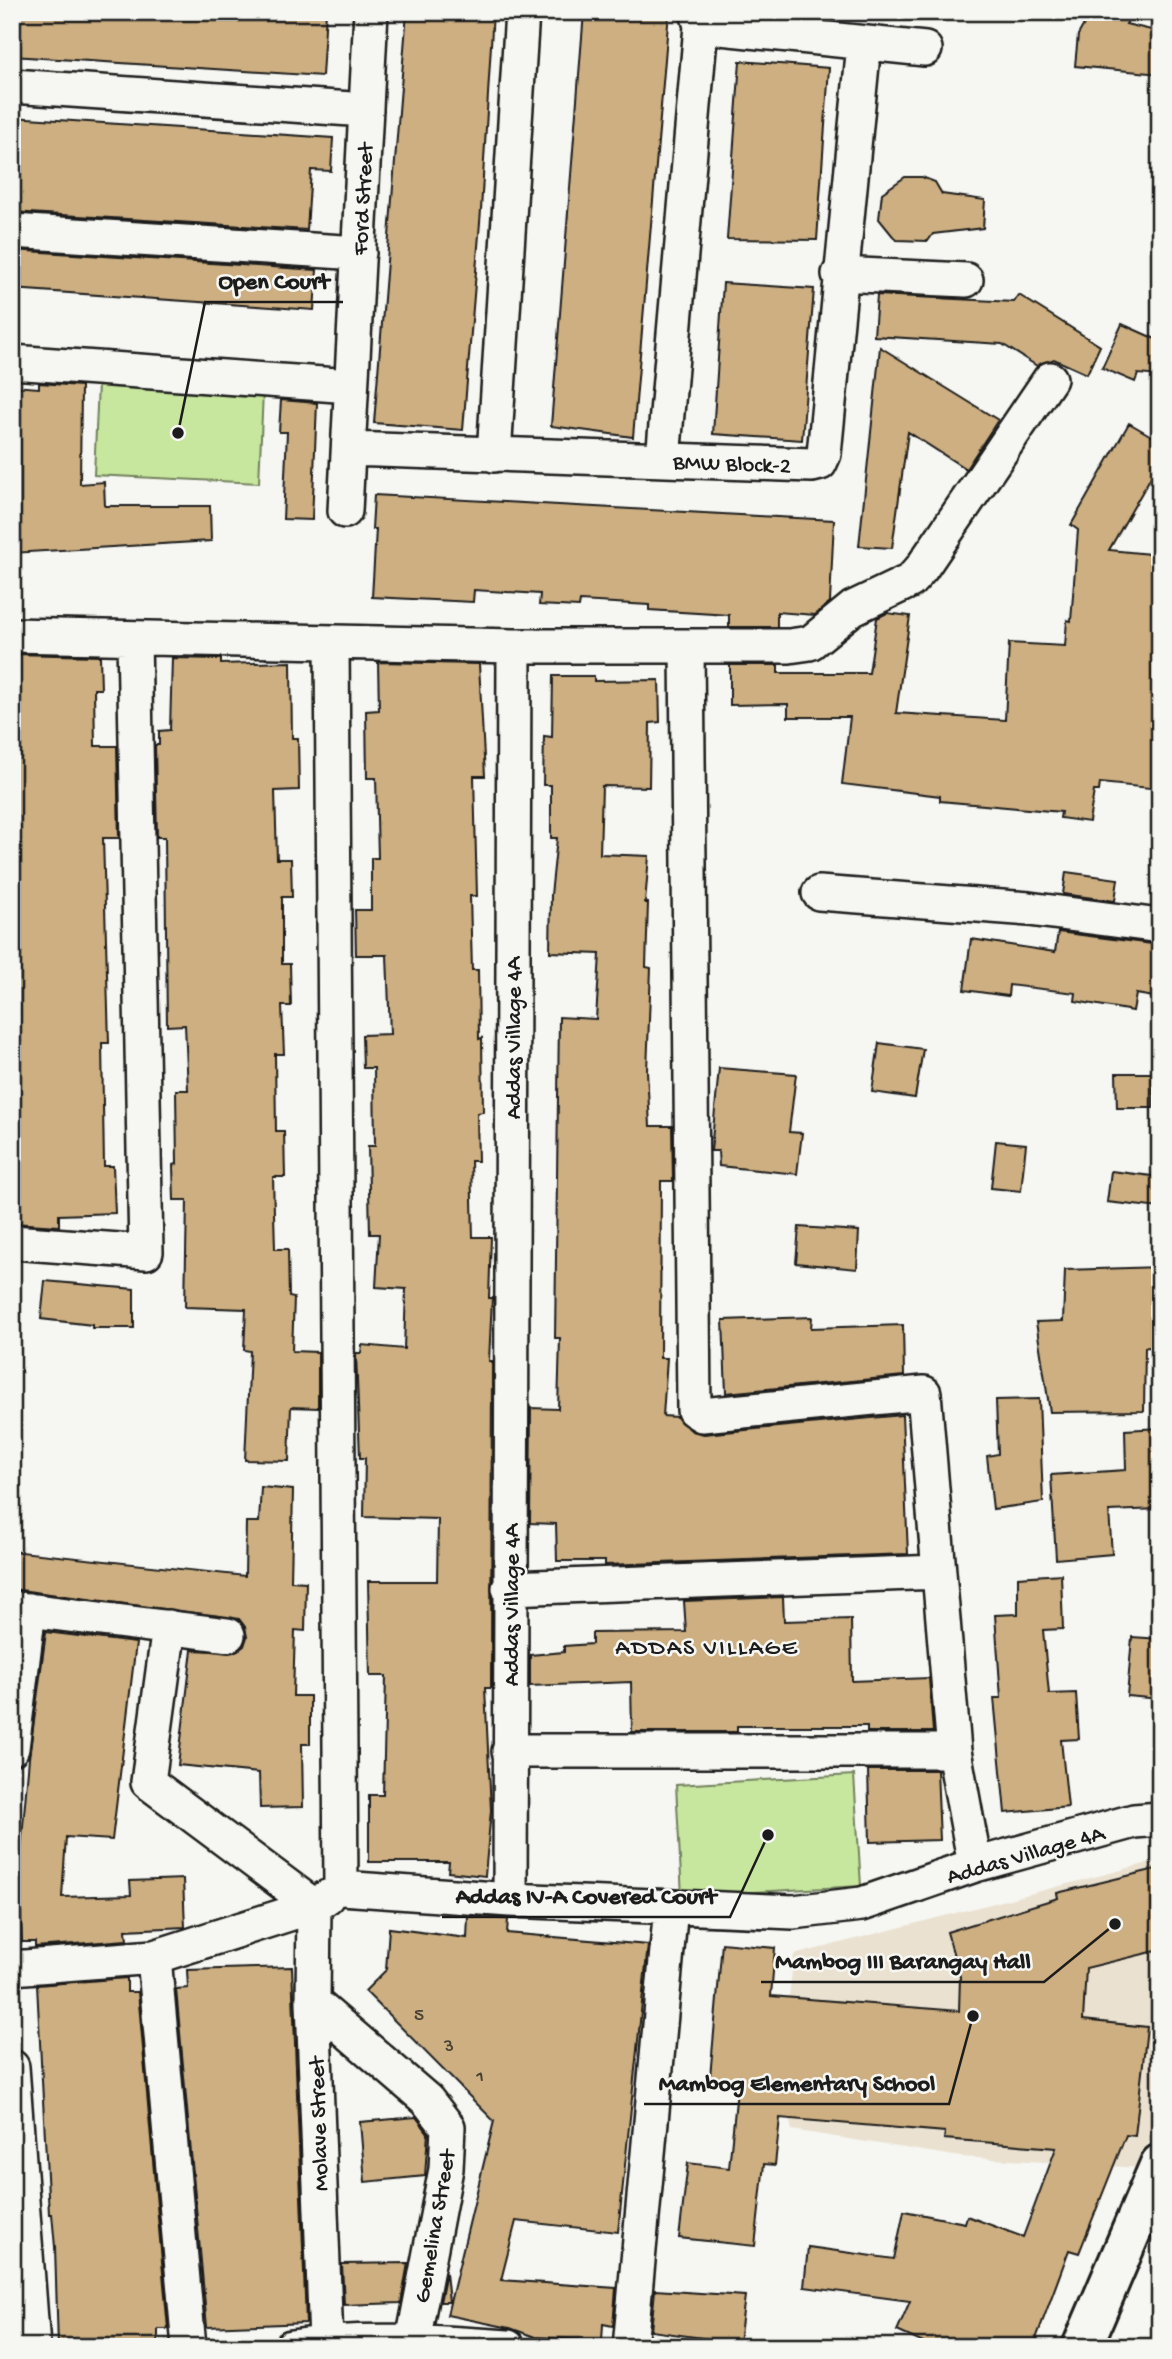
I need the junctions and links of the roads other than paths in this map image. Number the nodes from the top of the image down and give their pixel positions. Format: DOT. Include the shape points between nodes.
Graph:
graph roads {
  1 [pos="371,12"];
  2 [pos="522,12"];
  3 [pos="699,19"];
  4 [pos="864,44"];
  5 [pos="925,49"];
  6 [pos="12,86"];
  7 [pos="366,110"];
  8 [pos="12,231"];
  9 [pos="359,253"];
  10 [pos="839,274"];
  11 [pos="966,279"];
  12 [pos="12,362"];
  13 [pos="1050,379"];
  14 [pos="351,386"];
  15 [pos="349,449"];
  16 [pos="494,455"];
  17 [pos="663,459"];
  18 [pos="345,511"];
  19 [pos="12,635"];
  20 [pos="134,638"];
  21 [pos="332,642"];
  22 [pos="514,646"];
  23 [pos="687,647"];
  24 [pos="819,893"];
  25 [pos="1160,926"];
  26 [pos="12,1242"];
  27 [pos="939,1572"];
  28 [pos="509,1588"];
  29 [pos="21,1609"];
  30 [pos="169,1627"];
  31 [pos="228,1634"];
  32 [pos="12,1748"];
  33 [pos="509,1751"];
  34 [pos="954,1751"];
  35 [pos="1160,1819"];
  36 [pos="975,1866"];
  37 [pos="341,1888"];
  38 [pos="510,1900"];
  39 [pos="314,1906"];
  40 [pos="671,1907"];
  41 [pos="154,1957"];
  42 [pos="12,1968"];
  43 [pos="313,2002"];
  44 [pos="12,2067"];
  45 [pos="1160,2164"];
  46 [pos="412,2340"];
  47 [pos="326,2342"];
  48 [pos="33,2347"];
  49 [pos="189,2347"];
  50 [pos="291,2347"];
  51 [pos="508,2347"];
  52 [pos="630,2347"];
  53 [pos="1082,2347"];
  1 -- 7 [label="street, Ford Street"];
  2 -- 16 [label="street"];
  3 -- 4 [label="street"];
  3 -- 17 [label="street"];
  4 -- 5 [label="street"];
  4 -- 10 [label="street, BMW Block-2"];
  6 -- 7 [label="street"];
  7 -- 9 [label="street, Ford Street"];
  8 -- 9 [label="street"];
  9 -- 14 [label="street, Ford Street"];
  10 -- 11 [label="street"];
  10 -- 17 [label="street, BMW Block-2" via="820,463"];
  12 -- 14 [label="street"];
  13 -- 23 [label="street" via="910,581 853,608 810,643"];
  14 -- 15 [label="street, Ford Street"];
  15 -- 16 [label="street, BMW Block-2"];
  15 -- 18 [label="street, Ford Street"];
  16 -- 17 [label="street, BMW Block-2"];
  19 -- 20 [label="street"];
  20 -- 21 [label="street"];
  20 -- 26 [label="street" via="146,1252"];
  21 -- 22 [label="street"];
  21 -- 37 [label="street"];
  22 -- 23 [label="street"];
  22 -- 28 [label="street, Addas Village 4A"];
  23 -- 27 [label="street" via="694,1410 702,1415 924,1393"];
  24 -- 25 [label="street" via="1029,909"];
  27 -- 28 [label="street"];
  27 -- 34 [label="street"];
  28 -- 33 [label="street, Addas Village 4A"];
  29 -- 30 [label="street"];
  29 -- 32 [label="street"];
  30 -- 31 [label="street"];
  30 -- 39 [label="street" via="148,1782"];
  33 -- 34 [label="street"];
  33 -- 38 [label="street, Addas Village 4A"];
  34 -- 36 [label="street"];
  35 -- 36 [label="street, Addas Village 4A" via="1134,1821"];
  36 -- 40 [label="street, Addas Village 4A" via="862,1904 793,1912"];
  37 -- 38 [label="street"];
  37 -- 39 [label="street"];
  38 -- 40 [label="street, Addas Village 4A"];
  39 -- 41 [label="street"];
  39 -- 43 [label="street, Molave Street"];
  40 -- 52 [label="street"];
  41 -- 42 [label="street"];
  41 -- 49 [label="street"];
  43 -- 46 [label="street, Gemelina Street" via="427,2100 448,2127 446,2169"];
  43 -- 47 [label="street, Molave Street"];
  44 -- 48 [label="street"];
  45 -- 53 [label="main road"];
  46 -- 47 [label="street"];
  46 -- 51 [label="street"];
  47 -- 50 [label="street"];
}
